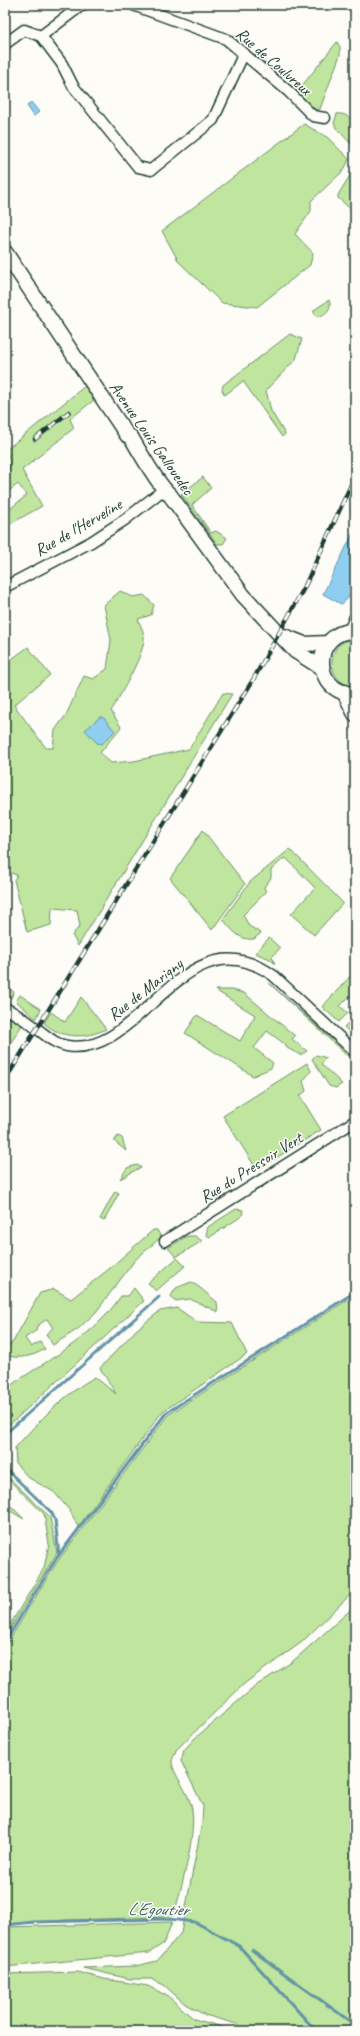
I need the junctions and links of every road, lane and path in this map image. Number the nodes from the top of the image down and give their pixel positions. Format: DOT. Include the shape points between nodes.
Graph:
graph roads {
  1 [pos="82,5"];
  2 [pos="133,5"];
  3 [pos="41,36"];
  4 [pos="5,44"];
  5 [pos="244,53"];
  6 [pos="325,118"];
  7 [pos="5,252"];
  8 [pos="163,490"];
  9 [pos="5,587"];
  10 [pos="355,617"];
  11 [pos="352,631"];
  12 [pos="281,634"];
  13 [pos="328,643"];
  14 [pos="322,668"];
  15 [pos="349,693"];
  16 [pos="355,714"];
  17 [pos="5,1008"];
  18 [pos="355,1052"];
  19 [pos="355,1121"];
  20 [pos="165,1241"];
  1 -- 3 [label="street"];
  2 -- 5 [label="street, Rue de Coulvreux" via="226,39"];
  3 -- 4 [label="street" via="24,30"];
  3 -- 5 [label="street" via="62,64 73,86 138,166 151,170 213,120"];
  5 -- 6 [label="street, Rue de Coulvreux" via="313,116"];
  7 -- 8 [label="main road, Avenue Louis Gallouedec" via="76,362 127,435 131,437"];
  8 -- 9 [label="street, Rue de l'Herveline" via="91,542"];
  8 -- 12 [label="main road, Avenue Louis Gallouedec" via="170,495 243,595"];
  10 -- 11 [label="street"];
  11 -- 13 [label="main road" via="341,633"];
  12 -- 13 [label="main road, Avenue Louis Gallouedec" via="304,644"];
  12 -- 14 [label="main road, Avenue Louis Gallouedec" via="295,651"];
  13 -- 14 [label="main road" via="322,655"];
  14 -- 15 [label="main road" via="331,685"];
  15 -- 16 [label="main road"];
  17 -- 18 [label="street, Rue de Marigny" via="58,1044 91,1045 113,1035 181,978 201,966 237,960 262,968 274,976"];
  19 -- 20 [label="street, Rue du Pressoir Vert"];
}
